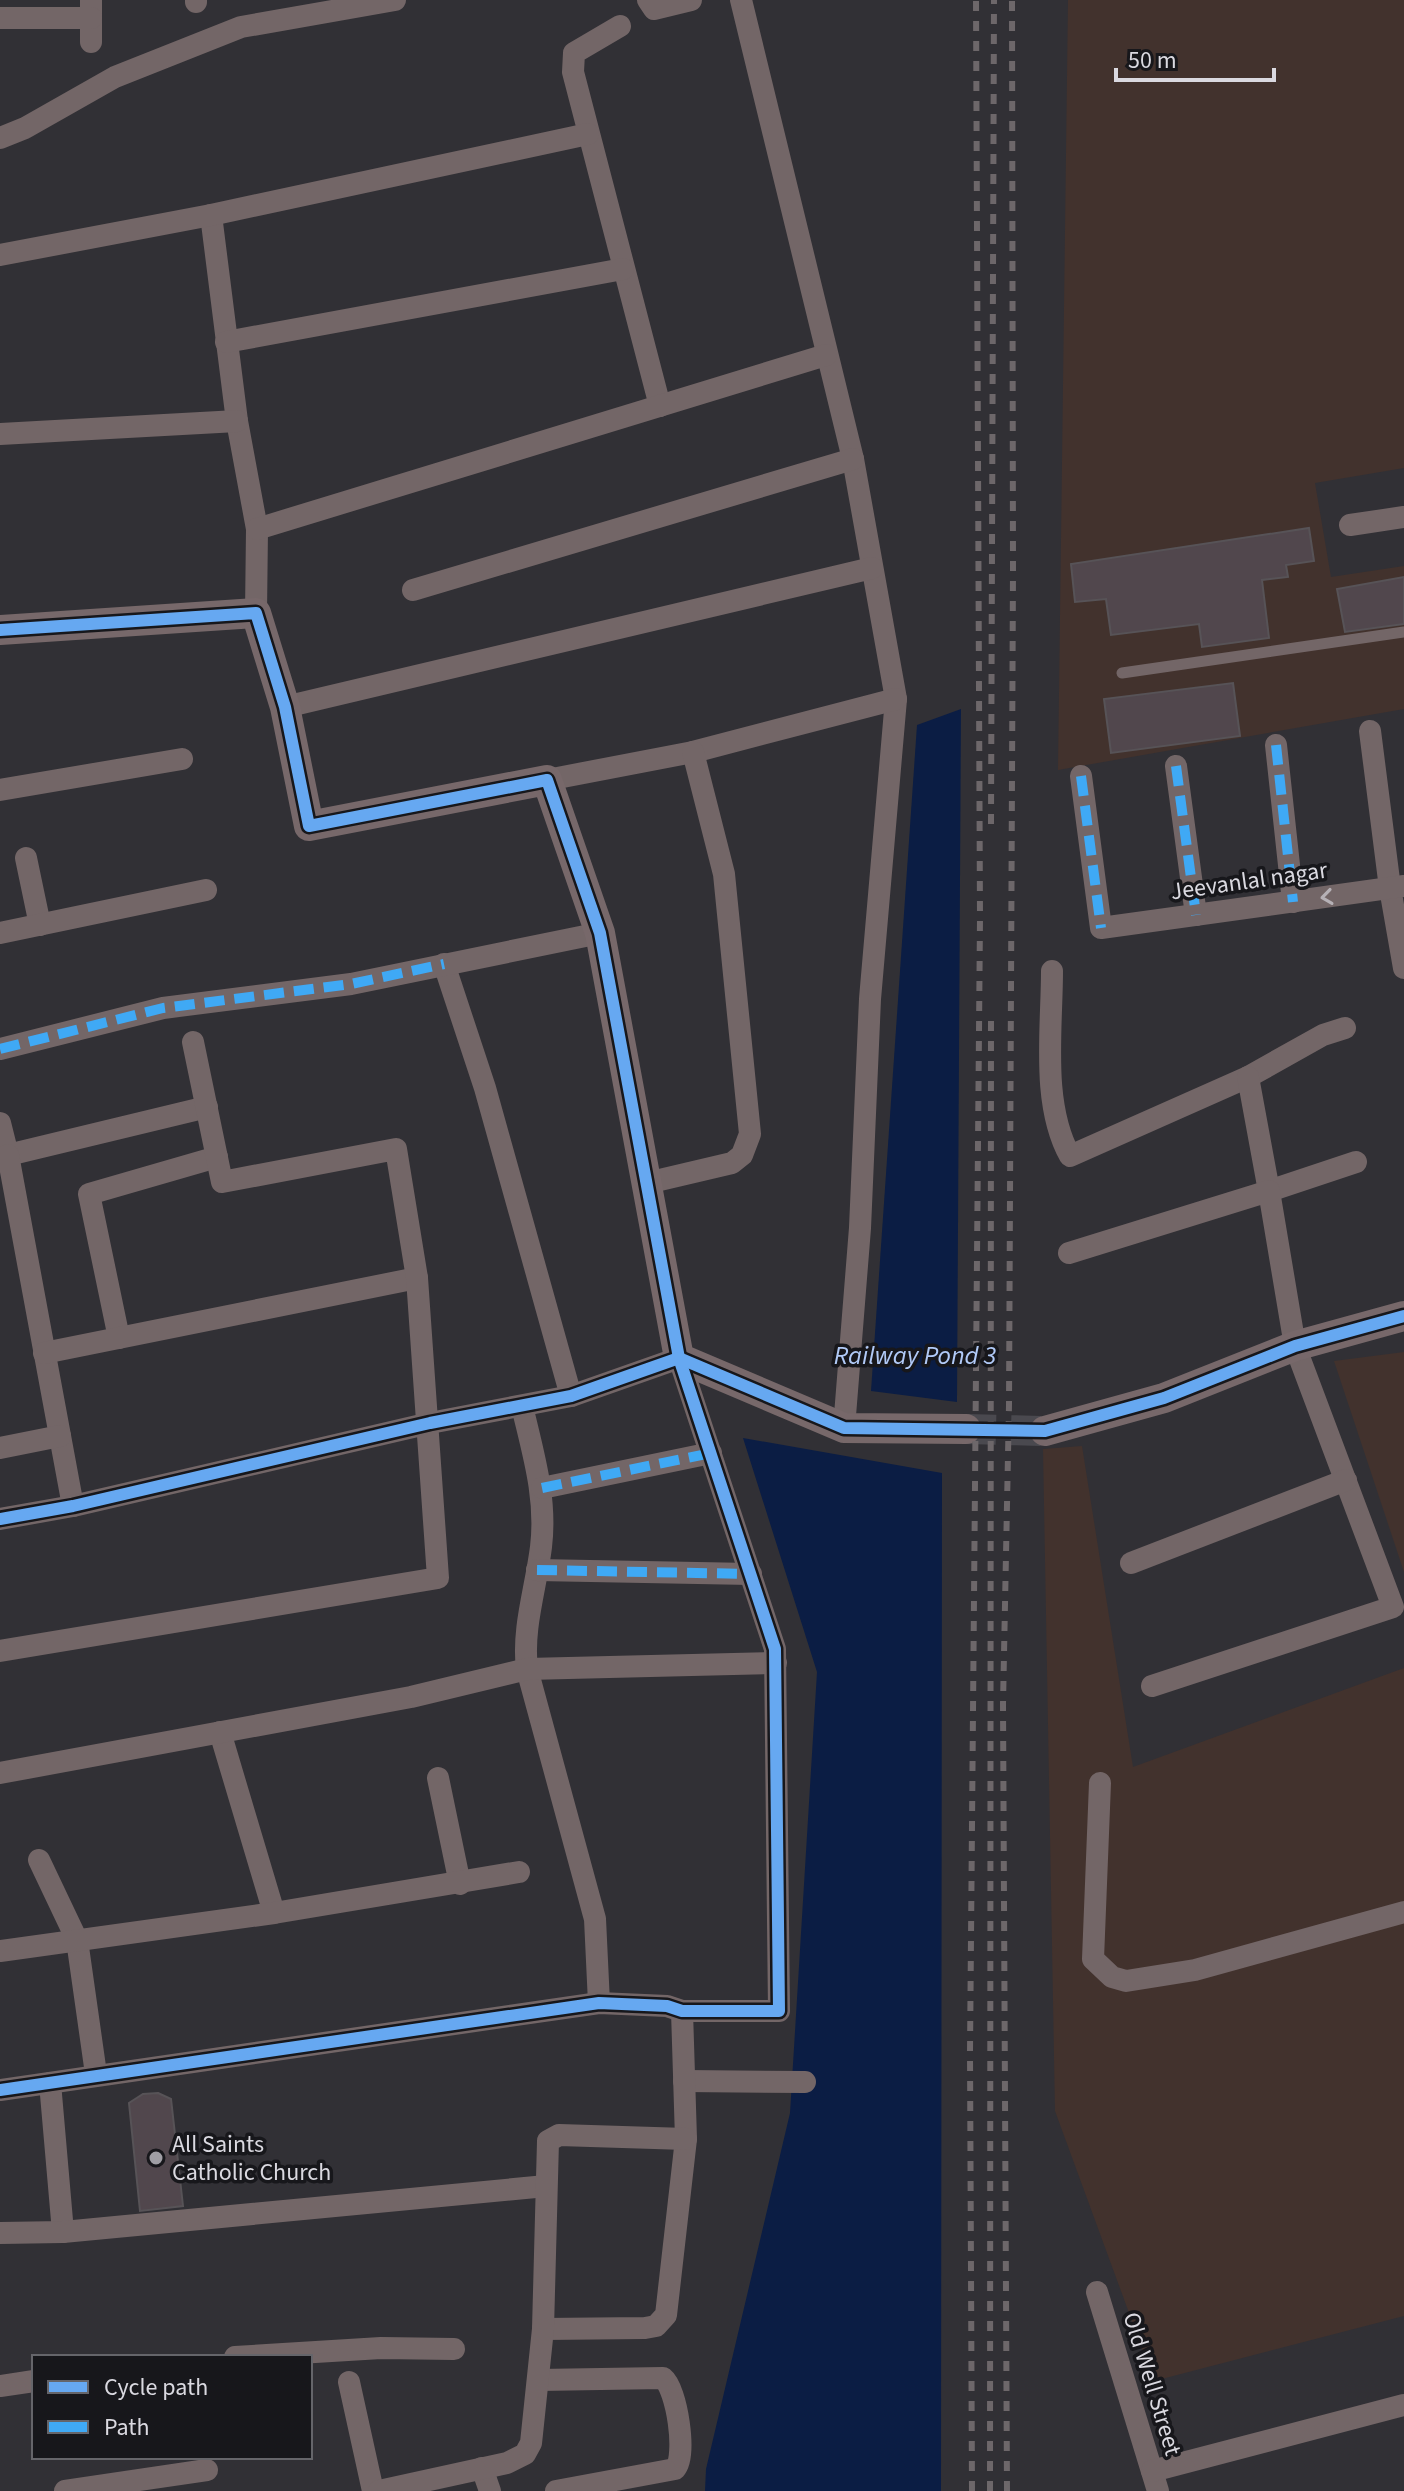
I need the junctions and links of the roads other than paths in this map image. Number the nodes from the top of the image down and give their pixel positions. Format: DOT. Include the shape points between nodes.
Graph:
graph roads {
  1 [pos="395,0"];
  2 [pos="648,0"];
  3 [pos="691,0"];
  4 [pos="741,0"];
  5 [pos="91,9"];
  6 [pos="0,18"];
  7 [pos="620,26"];
  8 [pos="91,42"];
  9 [pos="588,134"];
  10 [pos="0,138"];
  11 [pos="211,215"];
  12 [pos="0,255"];
  13 [pos="623,269"];
  14 [pos="226,342"];
  15 [pos="826,355"];
  16 [pos="660,406"];
  17 [pos="237,421"];
  18 [pos="0,434"];
  19 [pos="853,459"];
  20 [pos="1404,517"];
  21 [pos="1350,525"];
  22 [pos="257,529"];
  23 [pos="872,568"];
  24 [pos="413,590"];
  25 [pos="256,613"];
  26 [pos="0,630"];
  27 [pos="1404,632"];
  28 [pos="1122,673"];
  29 [pos="896,699"];
  30 [pos="285,707"];
  31 [pos="1370,731"];
  32 [pos="1276,745"];
  33 [pos="693,752"];
  34 [pos="182,759"];
  35 [pos="1176,766"];
  36 [pos="1081,776"];
  37 [pos="547,780"];
  38 [pos="0,790"];
  39 [pos="26,858"];
  40 [pos="1397,887"];
  41 [pos="206,890"];
  42 [pos="1293,902"];
  43 [pos="1196,915"];
  44 [pos="40,925"];
  45 [pos="0,933"];
  46 [pos="600,933"];
  47 [pos="444,964"];
  48 [pos="1404,968"];
  49 [pos="1052,971"];
  50 [pos="1345,1028"];
  51 [pos="193,1042"];
  52 [pos="0,1049"];
  53 [pos="1248,1077"];
  54 [pos="207,1107"];
  55 [pos="0,1123"];
  56 [pos="8,1155"];
  57 [pos="217,1157"];
  58 [pos="1356,1162"];
  59 [pos="647,1183"];
  60 [pos="1269,1191"];
  61 [pos="1069,1253"];
  62 [pos="417,1278"];
  63 [pos="1404,1316"];
  64 [pos="119,1338"];
  65 [pos="1295,1346"];
  66 [pos="44,1353"];
  67 [pos="679,1358"];
  68 [pos="571,1396"];
  69 [pos="522,1406"];
  70 [pos="430,1423"];
  71 [pos="844,1428"];
  72 [pos="966,1429"];
  73 [pos="1045,1431"];
  74 [pos="60,1436"];
  75 [pos="0,1448"];
  76 [pos="711,1453"];
  77 [pos="1346,1480"];
  78 [pos="542,1488"];
  79 [pos="73,1506"];
  80 [pos="0,1519"];
  81 [pos="1131,1563"];
  82 [pos="537,1570"];
  83 [pos="751,1574"];
  84 [pos="0,1651"];
  85 [pos="776,1663"];
  86 [pos="527,1669"];
  87 [pos="1152,1686"];
  88 [pos="220,1732"];
  89 [pos="0,1773"];
  90 [pos="438,1778"];
  91 [pos="1100,1783"];
  92 [pos="39,1860"];
  93 [pos="519,1872"];
  94 [pos="460,1884"];
  95 [pos="1404,1912"];
  96 [pos="274,1913"];
  97 [pos="77,1940"];
  98 [pos="0,1951"];
  99 [pos="599,2003"];
  100 [pos="682,2011"];
  101 [pos="96,2074"];
  102 [pos="684,2081"];
  103 [pos="805,2082"];
  104 [pos="50,2083"];
  105 [pos="0,2090"];
  106 [pos="686,2139"];
  107 [pos="546,2186"];
  108 [pos="63,2232"];
  109 [pos="0,2233"];
  110 [pos="1097,2292"];
  111 [pos="543,2329"];
  112 [pos="454,2349"];
  113 [pos="267,2355"];
  114 [pos="539,2380"];
  115 [pos="32,2381"];
  116 [pos="349,2382"];
  117 [pos="0,2386"];
  118 [pos="1404,2405"];
  119 [pos="482,2468"];
  120 [pos="208,2473"];
  121 [pos="1155,2481"];
  122 [pos="65,2491"];
  123 [pos="373,2491"];
  124 [pos="379,2491"];
  125 [pos="490,2491"];
  126 [pos="556,2491"];
  1 -- 10 [label="street" via="241,27 115,77"];
  2 -- 3 [label="street" via="654,9"];
  4 -- 15 [label="street"];
  5 -- 6 [label="street"];
  5 -- 8 [label="street"];
  7 -- 9 [label="street" via="574,53 573,72"];
  9 -- 11 [label="street"];
  9 -- 13 [label="street"];
  11 -- 12 [label="street"];
  11 -- 14 [label="street"];
  13 -- 14 [label="street"];
  13 -- 16 [label="street"];
  14 -- 17 [label="street"];
  15 -- 16 [label="street"];
  15 -- 19 [label="street"];
  16 -- 22 [label="street"];
  17 -- 18 [label="street"];
  17 -- 22 [label="street"];
  19 -- 23 [label="street"];
  19 -- 24 [label="street"];
  20 -- 21 [label="street"];
  22 -- 25 [label="street"];
  23 -- 29 [label="street"];
  23 -- 30 [label="street"];
  25 -- 26 [label="street"];
  25 -- 30 [label="street"];
  27 -- 28 [label="lane"];
  29 -- 33 [label="street"];
  29 -- 71 [label="street" via="870,999"];
  30 -- 37 [label="street" via="309,826"];
  31 -- 40 [label="street"];
  32 -- 42 [label="street"];
  33 -- 37 [label="street"];
  33 -- 59 [label="street" via="724,874 750,1134 742,1155 732,1163"];
  34 -- 38 [label="street"];
  35 -- 43 [label="street"];
  36 -- 43 [label="street, Jeevanlal nagar" via="1101,928"];
  37 -- 46 [label="street"];
  39 -- 44 [label="street"];
  40 -- 42 [label="street, Jeevanlal nagar, one-way"];
  40 -- 48 [label="street"];
  41 -- 44 [label="street"];
  42 -- 43 [label="street, Jeevanlal nagar"];
  44 -- 45 [label="street"];
  46 -- 47 [label="street"];
  46 -- 59 [label="street"];
  47 -- 52 [label="street" via="351,984 177,1005"];
  47 -- 68 [label="street" via="485,1088"];
  49 -- 53 [label="street" via="1053,1097 1070,1156"];
  50 -- 53 [label="street"];
  51 -- 54 [label="street"];
  53 -- 60 [label="street"];
  54 -- 56 [label="street"];
  54 -- 57 [label="street"];
  55 -- 56 [label="street"];
  56 -- 66 [label="street"];
  57 -- 62 [label="street" via="222,1182 396,1149"];
  57 -- 64 [label="street" via="89,1194"];
  58 -- 60 [label="street"];
  59 -- 67 [label="street"];
  60 -- 61 [label="street"];
  60 -- 65 [label="street"];
  62 -- 64 [label="street"];
  62 -- 70 [label="street"];
  63 -- 65 [label="street"];
  64 -- 66 [label="street"];
  65 -- 73 [label="street" via="1164,1398"];
  65 -- 77 [label="street"];
  66 -- 74 [label="street"];
  67 -- 68 [label="street"];
  67 -- 71 [label="street"];
  67 -- 76 [label="street"];
  68 -- 69 [label="street"];
  69 -- 70 [label="street"];
  69 -- 78 [label="street"];
  70 -- 79 [label="street"];
  70 -- 84 [label="street" via="438,1578"];
  71 -- 72 [label="street"];
  74 -- 75 [label="street"];
  74 -- 79 [label="street"];
  76 -- 78 [label="street"];
  76 -- 83 [label="street"];
  77 -- 81 [label="street"];
  77 -- 87 [label="street" via="1393,1607"];
  78 -- 82 [label="street"];
  79 -- 80 [label="street"];
  82 -- 83 [label="street"];
  82 -- 86 [label="street" via="524,1644"];
  83 -- 85 [label="street"];
  85 -- 86 [label="street"];
  85 -- 100 [label="street" via="779,2011"];
  86 -- 88 [label="street" via="411,1697"];
  86 -- 99 [label="street" via="595,1919"];
  88 -- 89 [label="street"];
  88 -- 96 [label="street"];
  90 -- 94 [label="street"];
  91 -- 95 [label="street" via="1093,1959 1112,1977 1126,1981 1195,1970"];
  92 -- 97 [label="street"];
  93 -- 94 [label="street"];
  94 -- 96 [label="street"];
  96 -- 97 [label="street"];
  97 -- 98 [label="street"];
  97 -- 101 [label="street"];
  99 -- 100 [label="street"];
  99 -- 101 [label="street"];
  100 -- 102 [label="street"];
  101 -- 104 [label="street"];
  102 -- 103 [label="street"];
  102 -- 106 [label="street"];
  104 -- 105 [label="street"];
  104 -- 108 [label="street"];
  106 -- 107 [label="street" via="559,2135 545,2150"];
  106 -- 111 [label="street" via="666,2315 656,2326 645,2328"];
  107 -- 108 [label="street"];
  107 -- 111 [label="street"];
  108 -- 109 [label="street"];
  110 -- 121 [label="street, Old Well Street"];
  111 -- 114 [label="street"];
  112 -- 113 [label="street"];
  114 -- 119 [label="street" via="535,2428 525,2454"];
  114 -- 126 [label="street" via="663,2378 674,2397 682,2456 675,2469"];
  115 -- 117 [label="street"];
  116 -- 123 [label="street"];
  118 -- 121 [label="street"];
  119 -- 124 [label="street"];
  119 -- 125 [label="street"];
  120 -- 122 [label="street"];
}
